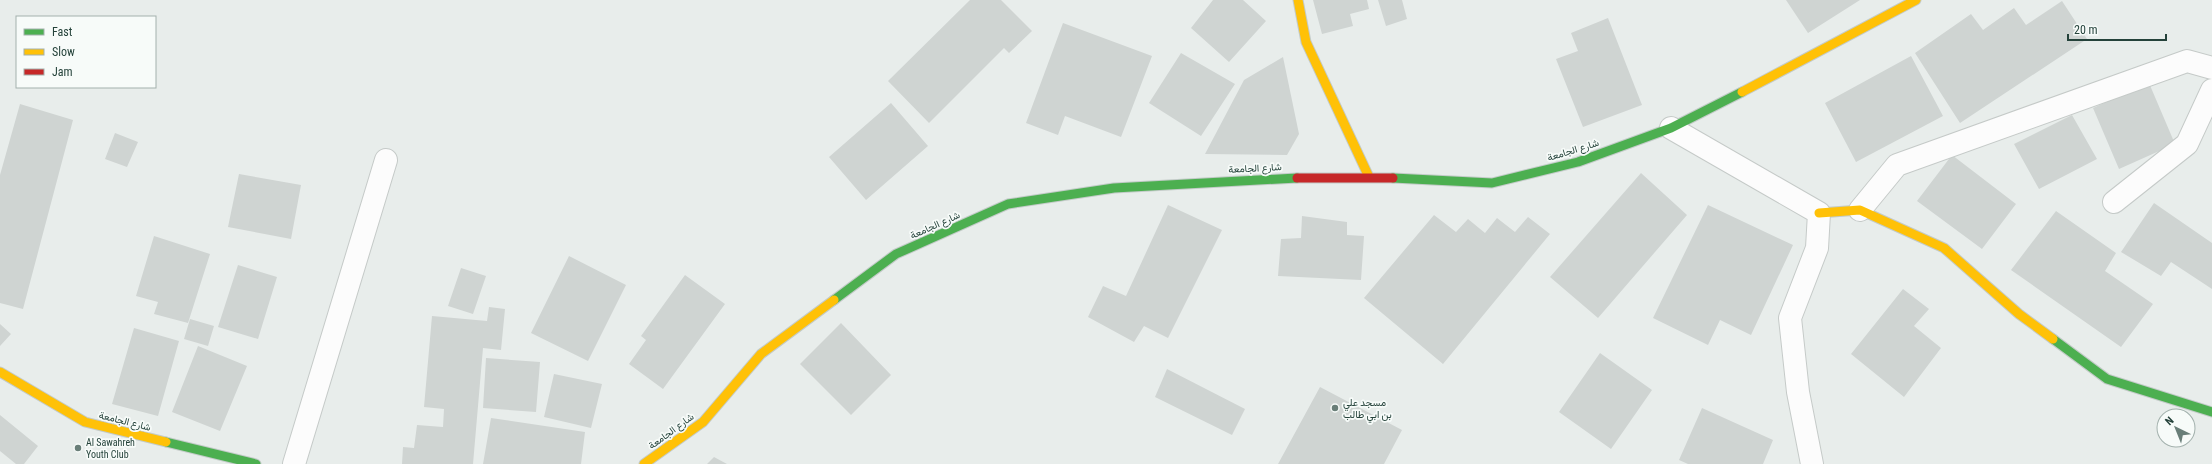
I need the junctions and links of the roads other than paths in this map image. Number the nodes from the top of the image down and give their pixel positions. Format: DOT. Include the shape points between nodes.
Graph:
graph roads {
  1 [pos="1298,0"];
  2 [pos="1916,0"];
  3 [pos="2212,68"];
  4 [pos="2212,90"];
  5 [pos="1671,128"];
  6 [pos="386,160"];
  7 [pos="1369,177"];
  8 [pos="2114,202"];
  9 [pos="1860,210"];
  10 [pos="1819,213"];
  11 [pos="0,372"];
  12 [pos="2212,412"];
  13 [pos="256,464"];
  14 [pos="294,464"];
  15 [pos="644,464"];
  16 [pos="1812,464"];
  1 -- 7 [label="main road" via="1306,42"];
  2 -- 5 [label="main road, شارع الجامعة"];
  3 -- 9 [label="street" via="2187,61 1897,165"];
  4 -- 8 [label="street" via="2188,144"];
  5 -- 7 [label="main road, شارع الجامعة" via="1578,162 1492,183"];
  5 -- 10 [label="street"];
  6 -- 14 [label="street"];
  7 -- 15 [label="main road, شارع الجامعة" via="1276,178 1114,188 1008,204 896,254 761,354 703,422"];
  9 -- 10 [label="main road"];
  9 -- 12 [label="main road" via="1944,248 2019,314 2107,379"];
  10 -- 16 [label="street" via="1817,248 1790,318 1798,392"];
  11 -- 13 [label="main road, شارع الجامعة" via="86,422"];
}
